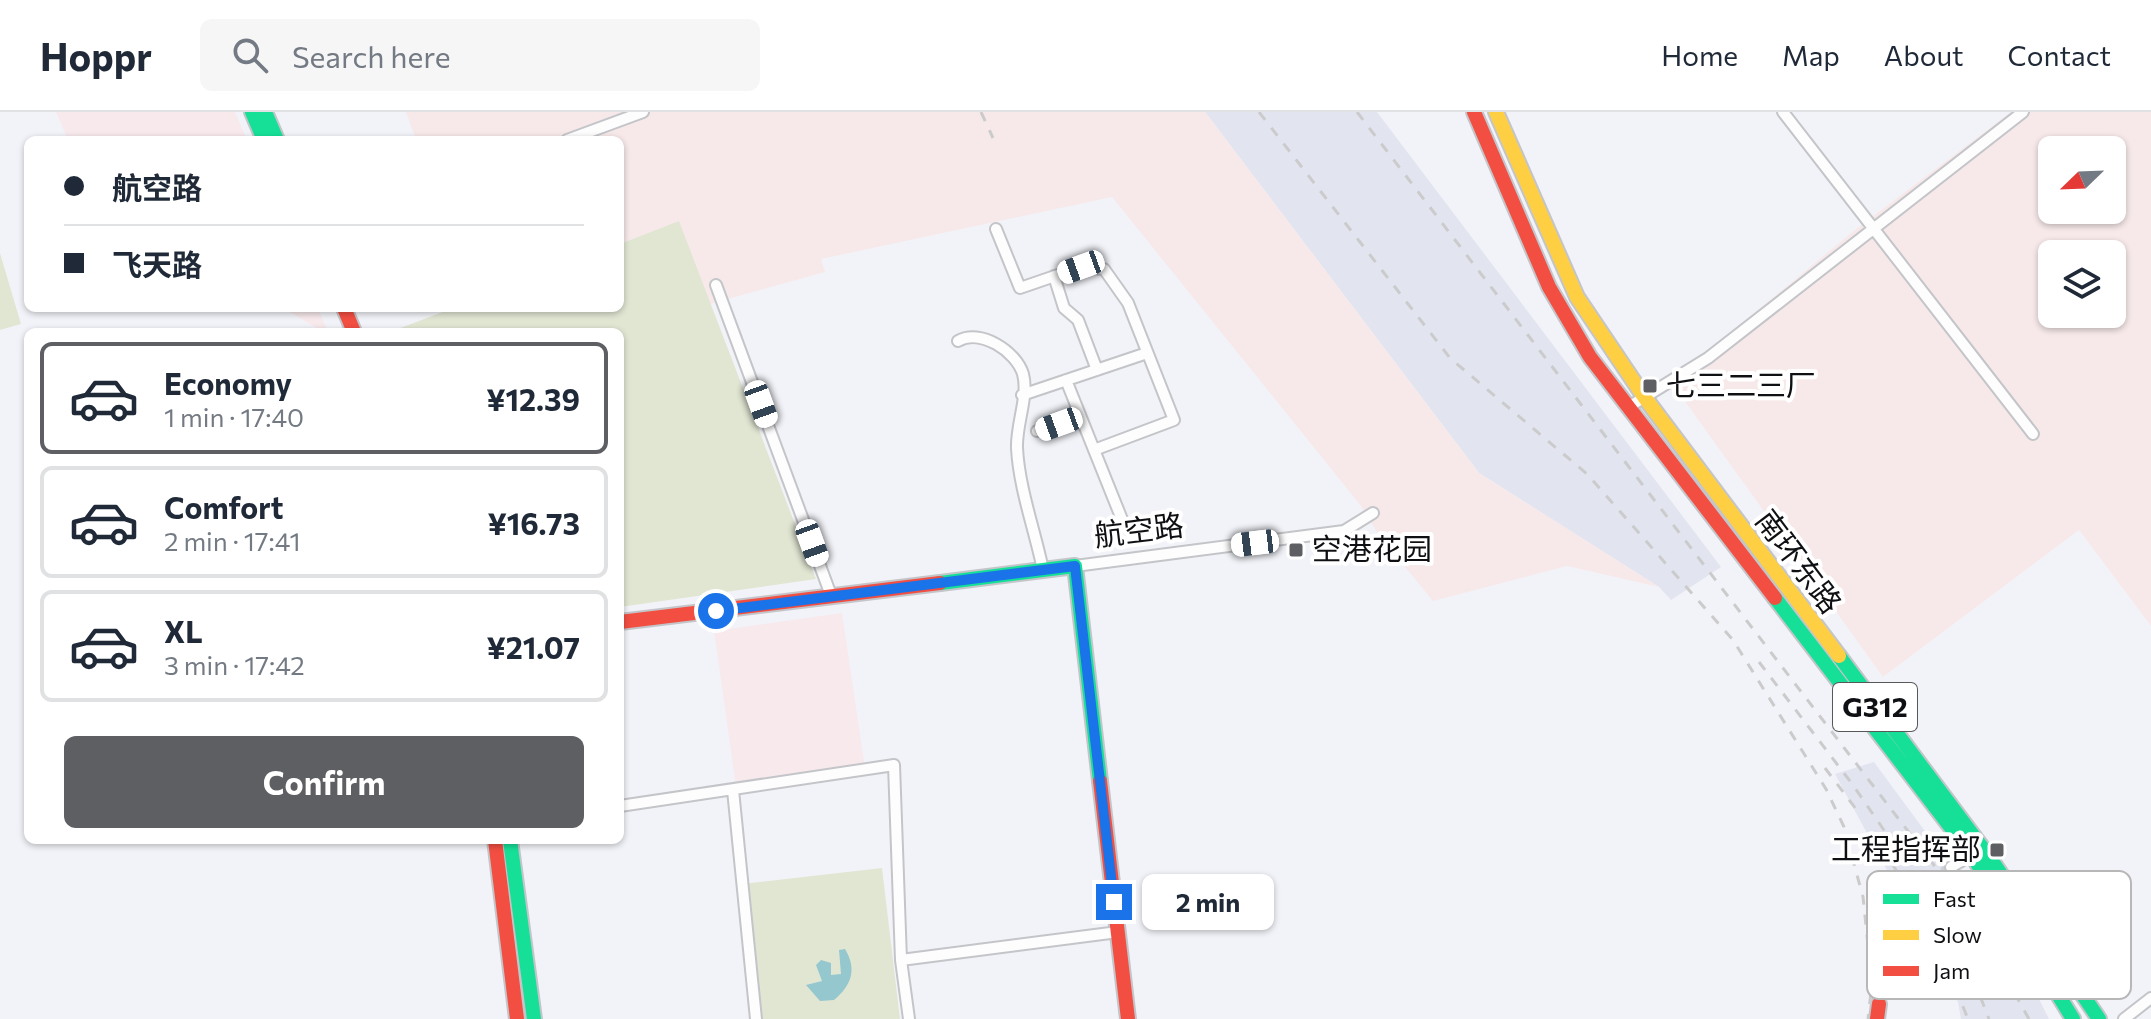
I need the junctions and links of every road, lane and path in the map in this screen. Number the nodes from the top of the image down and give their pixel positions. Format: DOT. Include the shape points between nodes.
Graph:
graph roads {
  1 [pos="252,112"];
  2 [pos="265,112"];
  3 [pos="643,112"];
  4 [pos="1474,112"];
  5 [pos="1496,112"];
  6 [pos="1783,112"];
  7 [pos="2023,112"];
  8 [pos="262,136"];
  9 [pos="275,136"];
  10 [pos="578,136"];
  11 [pos="996,229"];
  12 [pos="1875,231"];
  13 [pos="1054,276"];
  14 [pos="716,285"];
  15 [pos="958,341"];
  16 [pos="1147,353"];
  17 [pos="1097,370"];
  18 [pos="1066,380"];
  19 [pos="1022,395"];
  20 [pos="1645,398"];
  21 [pos="1627,408"];
  22 [pos="1080,416"];
  23 [pos="1037,431"];
  24 [pos="2033,434"];
  25 [pos="1094,450"];
  26 [pos="1373,513"];
  27 [pos="1123,522"];
  28 [pos="1075,566"];
  29 [pos="1043,570"];
  30 [pos="832,598"];
  31 [pos="624,622"];
  32 [pos="733,790"];
  33 [pos="624,805"];
  34 [pos="495,844"];
  35 [pos="511,844"];
  36 [pos="1972,855"];
  37 [pos="1951,867"];
  38 [pos="1982,871"];
  39 [pos="1999,871"];
  40 [pos="1118,932"];
  41 [pos="901,960"];
  42 [pos="2151,998"];
  43 [pos="2061,999"];
  44 [pos="2085,999"];
  45 [pos="517,1019"];
  46 [pos="534,1019"];
  47 [pos="756,1019"];
  48 [pos="909,1019"];
  49 [pos="1128,1019"];
  50 [pos="2073,1019"];
  51 [pos="2099,1019"];
  52 [pos="2124,1019"];
  1 -- 8 [label="main road"];
  2 -- 9 [label="main road"];
  3 -- 10 [label="street"];
  4 -- 21 [label="main road, 南环东路 / G312" via="1549,287"];
  5 -- 20 [label="main road, 南环东路 / G312" via="1577,297"];
  6 -- 12 [label="street"];
  7 -- 12 [label="street"];
  11 -- 13 [label="street" via="1020,288"];
  12 -- 20 [label="street" via="1708,358"];
  12 -- 24 [label="street"];
  13 -- 16 [label="street" via="1081,267 1104,269 1128,303"];
  13 -- 17 [label="street" via="1064,308 1078,320"];
  14 -- 30 [label="street"];
  15 -- 19 [label="street" via="975,337 1009,352 1023,373"];
  16 -- 17 [label="street"];
  16 -- 25 [label="street" via="1174,420"];
  17 -- 18 [label="street"];
  18 -- 19 [label="street"];
  18 -- 22 [label="street"];
  19 -- 29 [label="street" via="1017,451"];
  20 -- 21 [label="street"];
  20 -- 39 [label="main road, 南环东路 / G312"];
  21 -- 36 [label="main road, 南环东路 / G312"];
  22 -- 23 [label="street"];
  22 -- 25 [label="street"];
  25 -- 27 [label="street"];
  26 -- 28 [label="street, 航空路" via="1344,531"];
  28 -- 29 [label="main road, 航空路"];
  28 -- 40 [label="main road"];
  29 -- 30 [label="main road, 航空路"];
  30 -- 31 [label="main road, 航空路"];
  32 -- 33 [label="street"];
  32 -- 41 [label="street" via="894,765"];
  32 -- 47 [label="street"];
  34 -- 45 [label="main road"];
  35 -- 46 [label="main road"];
  36 -- 37 [label="street"];
  36 -- 38 [label="main road, 南环东路 / G312"];
  40 -- 41 [label="street"];
  40 -- 49 [label="main road"];
  41 -- 48 [label="street"];
  42 -- 52 [label="street"];
  43 -- 50 [label="main road, 南环东路 / G312"];
  44 -- 51 [label="main road, 南环东路 / G312"];
}
